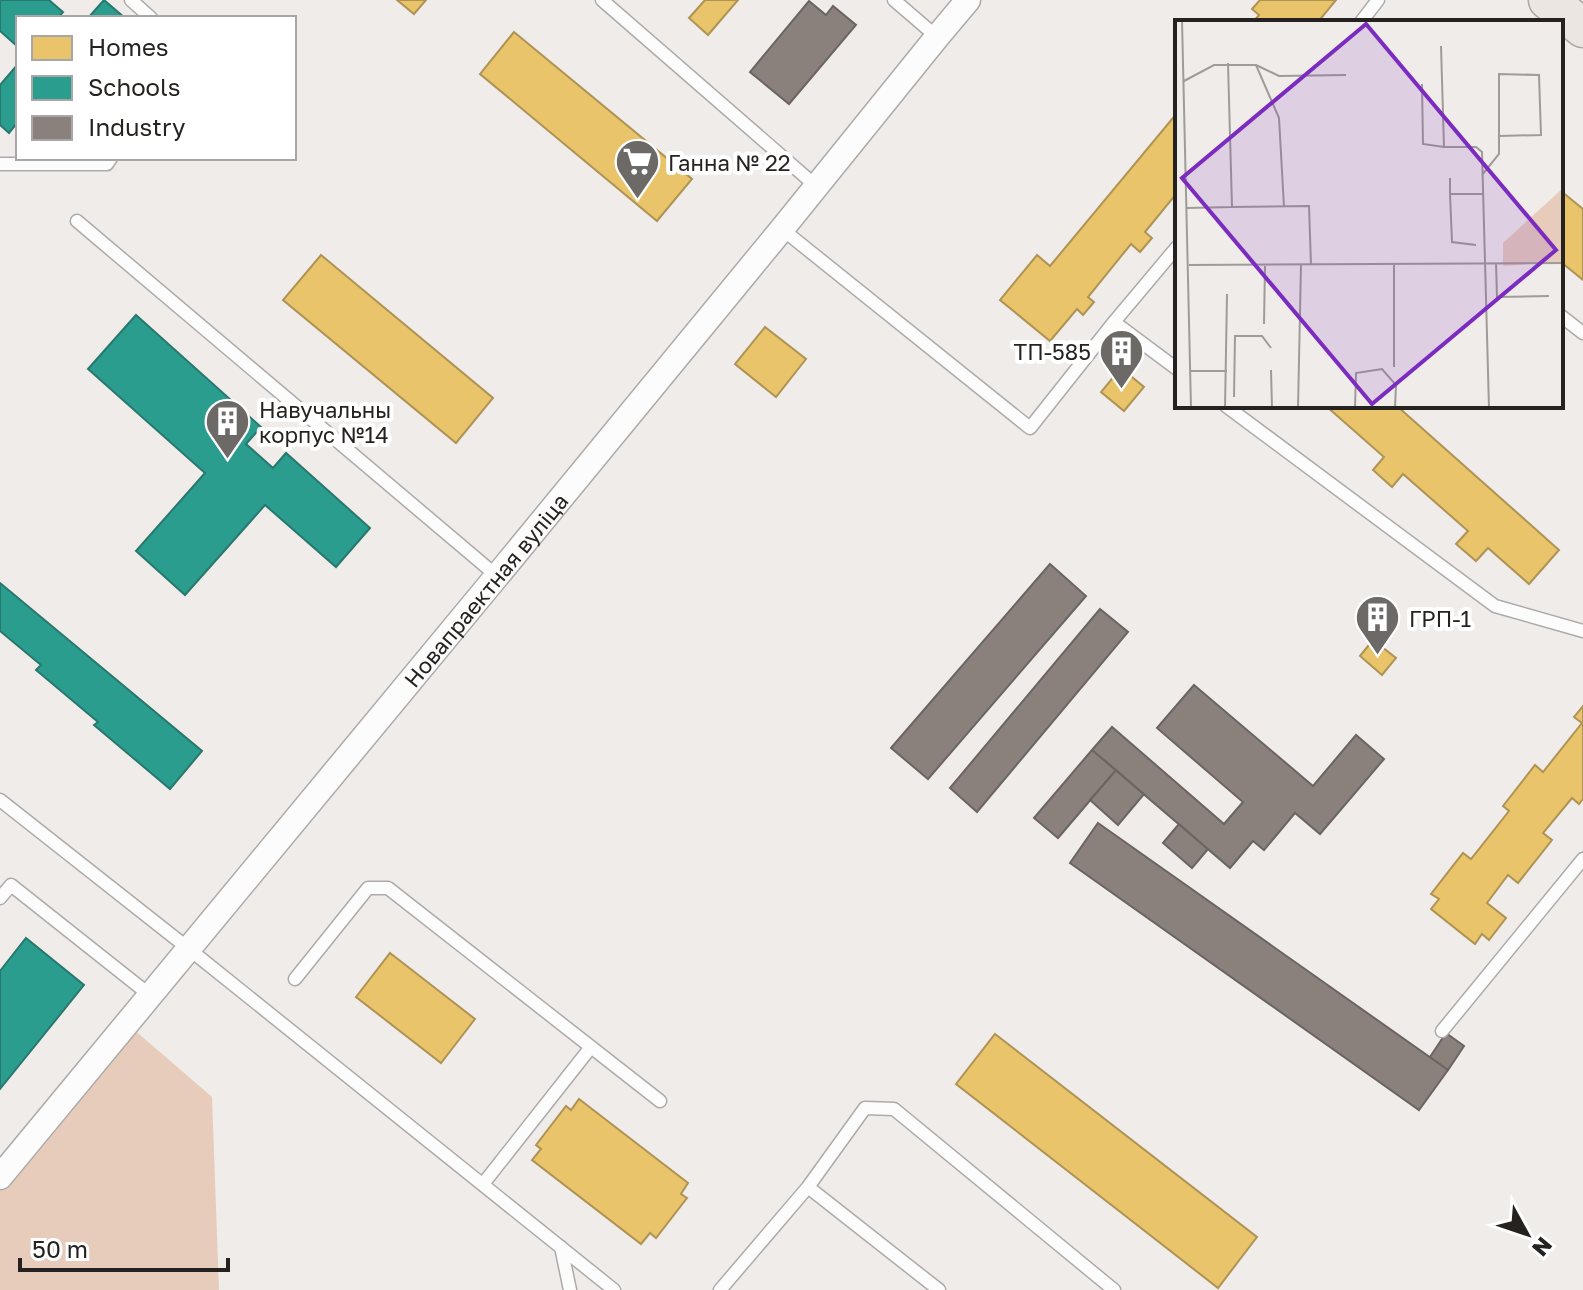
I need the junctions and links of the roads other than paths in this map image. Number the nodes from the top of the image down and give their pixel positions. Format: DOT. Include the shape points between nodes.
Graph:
graph roads {
  1 [pos="131,0"];
  2 [pos="602,0"];
  3 [pos="894,0"];
  4 [pos="968,0"];
  5 [pos="1378,0"];
  6 [pos="1548,0"];
  7 [pos="149,16"];
  8 [pos="1363,20"];
  9 [pos="1583,28"];
  10 [pos="937,37"];
  11 [pos="110,160"];
  12 [pos="0,164"];
  13 [pos="816,186"];
  14 [pos="77,221"];
  15 [pos="782,229"];
  16 [pos="1175,249"];
  17 [pos="1563,318"];
  18 [pos="1114,322"];
  19 [pos="1583,333"];
  20 [pos="1175,368"];
  21 [pos="1229,408"];
  22 [pos="497,576"];
  23 [pos="1583,631"];
  24 [pos="0,800"];
  25 [pos="1583,859"];
  26 [pos="0,898"];
  27 [pos="189,949"];
  28 [pos="295,979"];
  29 [pos="151,996"];
  30 [pos="1442,1031"];
  31 [pos="591,1047"];
  32 [pos="660,1101"];
  33 [pos="0,1177"];
  34 [pos="483,1184"];
  35 [pos="808,1187"];
  36 [pos="561,1247"];
  37 [pos="570,1290"];
  38 [pos="614,1290"];
  39 [pos="720,1290"];
  40 [pos="939,1290"];
  41 [pos="1114,1290"];
  1 -- 7 [label="lane"];
  2 -- 13 [label="lane"];
  3 -- 10 [label="lane"];
  4 -- 10 [label="street, Новапраектная вуліца"];
  5 -- 8 [label="lane"];
  6 -- 9 [label="main road"];
  10 -- 13 [label="street, Новапраектная вуліца"];
  11 -- 12 [label="lane"];
  13 -- 15 [label="street, Новапраектная вуліца"];
  14 -- 22 [label="lane"];
  15 -- 18 [label="lane" via="1030,428"];
  15 -- 22 [label="street, Новапраектная вуліца"];
  16 -- 18 [label="lane"];
  17 -- 19 [label="lane"];
  18 -- 20 [label="lane"];
  21 -- 23 [label="lane" via="1495,606"];
  22 -- 27 [label="street, Новапраектная вуліца"];
  24 -- 27 [label="lane"];
  25 -- 30 [label="lane"];
  26 -- 29 [label="lane" via="11,885"];
  27 -- 29 [label="street, Новапраектная вуліца"];
  27 -- 34 [label="lane"];
  28 -- 31 [label="lane" via="368,888 388,888"];
  29 -- 33 [label="street, Новапраектная вуліца"];
  31 -- 32 [label="lane"];
  31 -- 34 [label="lane"];
  34 -- 36 [label="lane"];
  35 -- 39 [label="lane"];
  35 -- 40 [label="lane"];
  35 -- 41 [label="lane" via="865,1108 894,1109"];
  36 -- 37 [label="lane"];
  36 -- 38 [label="lane"];
}
